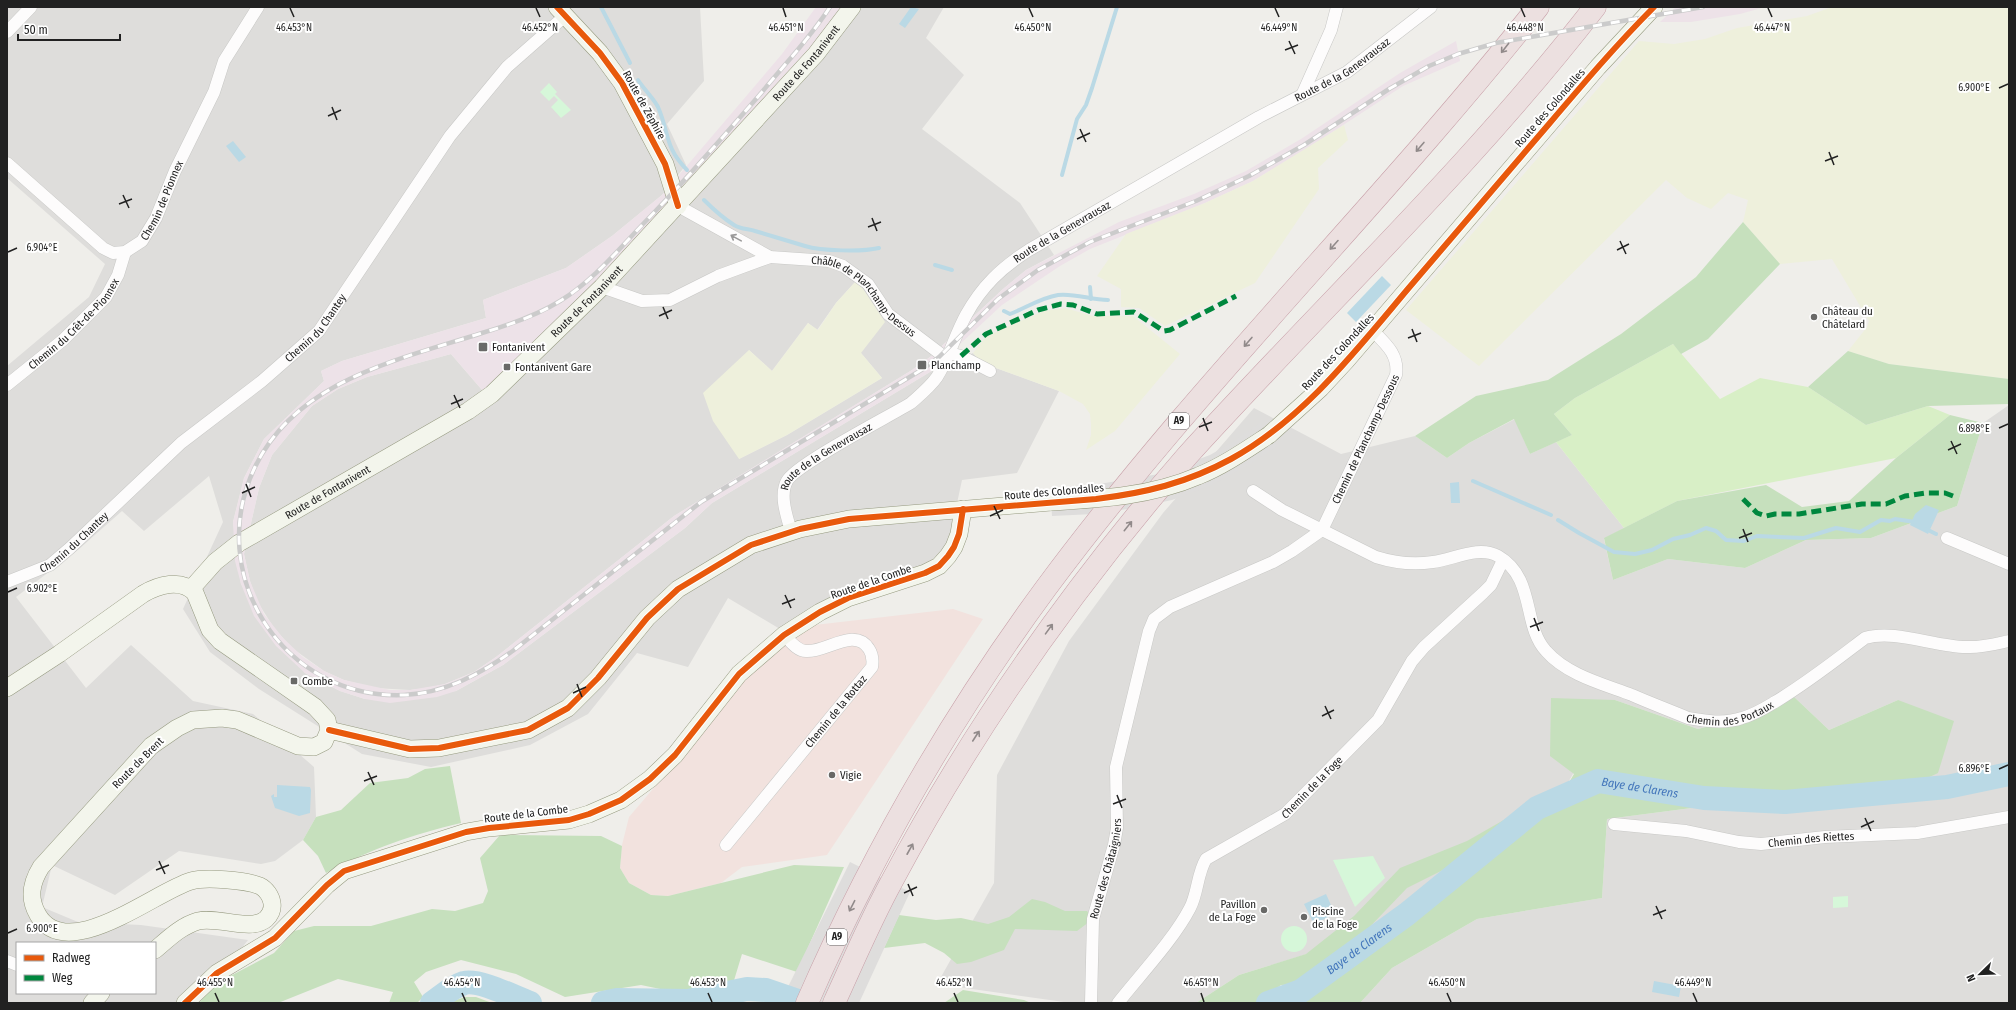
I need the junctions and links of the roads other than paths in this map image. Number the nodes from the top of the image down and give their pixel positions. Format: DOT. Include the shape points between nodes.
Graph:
graph roads {
  1 [pos="31,7"];
  2 [pos="258,7"];
  3 [pos="852,7"];
  4 [pos="1337,7"];
  5 [pos="1431,7"];
  6 [pos="1538,7"];
  7 [pos="1595,7"];
  8 [pos="1654,7"];
  9 [pos="561,11"];
  10 [pos="7,32"];
  11 [pos="1304,93"];
  12 [pos="7,163"];
  13 [pos="678,206"];
  14 [pos="125,252"];
  15 [pos="770,257"];
  16 [pos="602,287"];
  17 [pos="1373,331"];
  18 [pos="948,355"];
  19 [pos="990,371"];
  20 [pos="7,385"];
  21 [pos="1253,490"];
  22 [pos="963,509"];
  23 [pos="1322,530"];
  24 [pos="791,532"];
  25 [pos="1947,538"];
  26 [pos="1503,560"];
  27 [pos="2008,561"];
  28 [pos="7,582"];
  29 [pos="191,589"];
  30 [pos="1154,620"];
  31 [pos="784,635"];
  32 [pos="2009,640"];
  33 [pos="7,688"];
  34 [pos="329,730"];
  35 [pos="2009,817"];
  36 [pos="1614,824"];
  37 [pos="726,844"];
  38 [pos="840,930"];
  39 [pos="860,947"];
  40 [pos="156,949"];
  41 [pos="186,1003"];
  42 [pos="794,1003"];
  43 [pos="807,1003"];
  44 [pos="834,1003"];
  45 [pos="842,1003"];
  46 [pos="1091,1003"];
  47 [pos="1118,1003"];
  1 -- 10 [label="street"];
  2 -- 14 [label="street, Chemin de Pionnex" via="224,61 214,92 175,171 156,218 142,241"];
  3 -- 13 [label="street, Route de Fontanivent" via="816,54"];
  4 -- 11 [label="street" via="1326,44"];
  5 -- 11 [label="street, Route de la Genevrausaz" via="1347,72"];
  6 -- 38 [label="highway, A9, one-way" via="1405,166 1165,438 1087,535 1006,644 957,718 904,807"];
  39 -- 7 [label="highway, A9, one-way" via="891,882 966,752 1029,656 1111,546 1232,407 1485,138"];
  8 -- 17 [label="street, Route des Colondalles" via="1598,67"];
  9 -- 13 [label="street, Route de Zéphire" via="600,53 622,83 664,164"];
  9 -- 28 [label="street, Chemin du Chantey" via="507,67 450,136 319,331 262,381 181,443 50,565"];
  11 -- 18 [label="street, Route de la Genevrausaz" via="1005,266 990,281 970,310"];
  12 -- 14 [label="street" via="103,248 114,253"];
  15 -- 13 [label="street, Châble de Planchamp-Dessus, one-way"];
  13 -- 16 [label="street, Route de Fontanivent"];
  14 -- 20 [label="street, Chemin du Crêt-de-Pionnex" via="118,275 106,297 63,340"];
  15 -- 16 [label="street, Châble de Planchamp-Dessus" via="718,276 670,300 642,301"];
  15 -- 18 [label="street, Châble de Planchamp-Dessus" via="829,261 843,266 868,284 888,314 942,354"];
  16 -- 29 [label="street, Route de Fontanivent" via="489,396 468,411 239,543 215,562"];
  17 -- 22 [label="street, Route des Colondalles, bridge" via="1321,388 1269,435 1198,477 1130,495"];
  17 -- 23 [label="street, Chemin de Planchamp-Dessous" via="1394,357 1396,376"];
  18 -- 19 [label="street, Châble de Planchamp-Dessus" via="961,356"];
  18 -- 24 [label="street, Route de la Genevrausaz" via="936,377 911,403 790,476 784,493"];
  21 -- 23 [label="street" via="1282,510"];
  22 -- 24 [label="street, Route des Colondalles" via="849,519"];
  22 -- 31 [label="street, Route de la Combe" via="954,547 939,566 925,574 848,598"];
  23 -- 26 [label="street" via="1390,562 1434,562 1475,553 1492,554"];
  23 -- 30 [label="street, Chemin de Planchamp-Dessous" via="1292,551 1170,607"];
  24 -- 34 [label="street, Route des Colondalles" via="751,545 678,589 648,618 598,678 568,708 528,730 439,748 410,749"];
  25 -- 27 [label="street"];
  26 -- 32 [label="street, Chemin des Portaux" via="1518,577 1537,635 1552,657 1587,678 1688,718 1706,722 1742,719 1760,710 1793,691 1865,638 1895,637 1966,648"];
  26 -- 47 [label="street, Chemin de la Foge" via="1487,589 1412,661 1378,720 1285,814 1206,859 1196,895 1184,918"];
  29 -- 33 [label="street" via="179,584 149,590"];
  29 -- 34 [label="street" via="215,635 315,707 328,720"];
  30 -- 46 [label="street, Route des Châtaigniers" via="1149,631 1116,767 1117,828 1093,919"];
  31 -- 37 [label="street, Chemin de la Rottaz" via="798,648 806,651 844,641 859,641 869,649 872,667"];
  31 -- 41 [label="street, Route de la Combe" via="739,674 675,755 650,779 621,800 569,820 466,832 344,871 275,938 217,973"];
  34 -- 40 [label="street, Route de Brent" via="327,738 321,744 305,747 290,744 237,720 206,718 185,724 151,746 41,867 31,891 35,909 47,925 68,932 86,931 109,923 182,884 200,879 210,878 260,886 271,898 272,910 259,923 197,921 176,933"];
  35 -- 36 [label="street, Chemin des Riettes" via="1917,833 1761,844 1686,831"];
  38 -- 42 [label="highway"];
  38 -- 43 [label="highway, A9"];
  39 -- 44 [label="highway, A9"];
  39 -- 45 [label="highway"];
}
